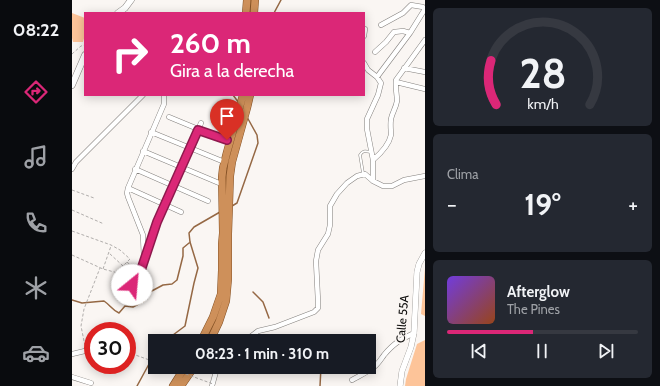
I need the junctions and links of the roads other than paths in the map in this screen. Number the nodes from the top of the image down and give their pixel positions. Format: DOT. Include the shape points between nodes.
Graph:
graph roads {
  1 [pos="131,0"];
  2 [pos="247,0"];
  3 [pos="255,0"];
  4 [pos="425,9"];
  5 [pos="119,12"];
  6 [pos="246,12"];
  7 [pos="254,12"];
  8 [pos="381,25"];
  9 [pos="410,33"];
  10 [pos="425,40"];
  11 [pos="375,52"];
  12 [pos="84,57"];
  13 [pos="365,65"];
  14 [pos="404,68"];
  15 [pos="425,72"];
  16 [pos="377,76"];
  17 [pos="396,82"];
  18 [pos="72,85"];
  19 [pos="425,89"];
  20 [pos="142,96"];
  21 [pos="164,96"];
  22 [pos="243,96"];
  23 [pos="250,96"];
  24 [pos="169,117"];
  25 [pos="201,123"];
  26 [pos="198,130"];
  27 [pos="151,132"];
  28 [pos="227,140"];
  29 [pos="190,148"];
  30 [pos="143,151"];
  31 [pos="372,152"];
  32 [pos="373,160"];
  33 [pos="222,161"];
  34 [pos="182,167"];
  35 [pos="72,169"];
  36 [pos="135,169"];
  37 [pos="363,174"];
  38 [pos="425,176"];
  39 [pos="374,181"];
  40 [pos="219,183"];
  41 [pos="174,186"];
  42 [pos="128,188"];
  43 [pos="208,201"];
  44 [pos="165,205"];
  45 [pos="182,212"];
  46 [pos="226,233"];
  47 [pos="425,253"];
  48 [pos="144,261"];
  49 [pos="132,285"];
  50 [pos="414,333"];
  51 [pos="204,334"];
  52 [pos="213,334"];
  53 [pos="255,334"];
  54 [pos="84,351"];
  55 [pos="72,354"];
  56 [pos="181,374"];
  57 [pos="189,374"];
  58 [pos="215,374"];
  59 [pos="72,376"];
  60 [pos="352,380"];
  61 [pos="91,383"];
  62 [pos="212,385"];
  63 [pos="173,386"];
  64 [pos="181,386"];
  65 [pos="400,386"];
  1 -- 5 [label="main road"];
  2 -- 6 [label="highway"];
  3 -- 7 [label="highway"];
  4 -- 8 [label="street" via="411,5 403,13"];
  4 -- 9 [label="street"];
  9 -- 11 [label="street" via="394,32"];
  9 -- 16 [label="street"];
  10 -- 14 [label="street"];
  12 -- 18 [label="main road"];
  13 -- 16 [label="street"];
  14 -- 15 [label="street"];
  14 -- 17 [label="street"];
  16 -- 31 [label="street" via="381,83 367,129"];
  17 -- 19 [label="street"];
  17 -- 32 [label="street" via="397,104 391,118 391,135 380,154"];
  20 -- 35 [label="street"];
  21 -- 27 [label="street" via="164,104"];
  22 -- 46 [label="highway" via="223,168"];
  23 -- 46 [label="highway" via="232,162"];
  24 -- 26 [label="street"];
  25 -- 26 [label="street"];
  26 -- 28 [label="street"];
  26 -- 29 [label="street"];
  27 -- 29 [label="street"];
  27 -- 30 [label="street"];
  29 -- 33 [label="street"];
  29 -- 34 [label="street"];
  30 -- 34 [label="street"];
  30 -- 36 [label="street"];
  31 -- 32 [label="street"];
  31 -- 37 [label="lane" via="364,151 360,156"];
  32 -- 39 [label="street"];
  34 -- 40 [label="street"];
  34 -- 41 [label="street"];
  36 -- 41 [label="street"];
  36 -- 42 [label="street"];
  37 -- 39 [label="street"];
  37 -- 53 [label="street" via="347,183 330,206 328,234 318,250 316,261 318,308 314,312"];
  38 -- 39 [label="street" via="404,180 392,186 383,186"];
  41 -- 43 [label="street"];
  41 -- 44 [label="street"];
  42 -- 44 [label="street"];
  42 -- 48 [label="street" via="128,196 143,235"];
  44 -- 45 [label="street"];
  44 -- 48 [label="street"];
  46 -- 51 [label="highway" via="222,244 221,294"];
  46 -- 52 [label="highway" via="228,290"];
  47 -- 50 [label="street, Calle 55A" via="417,272"];
  48 -- 49 [label="street"];
  50 -- 60 [label="street" via="397,342 374,368"];
  50 -- 65 [label="street, Calle 55A"];
  54 -- 55 [label="street"];
  56 -- 63 [label="highway"];
  57 -- 64 [label="highway"];
  58 -- 62 [label="street"];
  59 -- 61 [label="street"];
}
